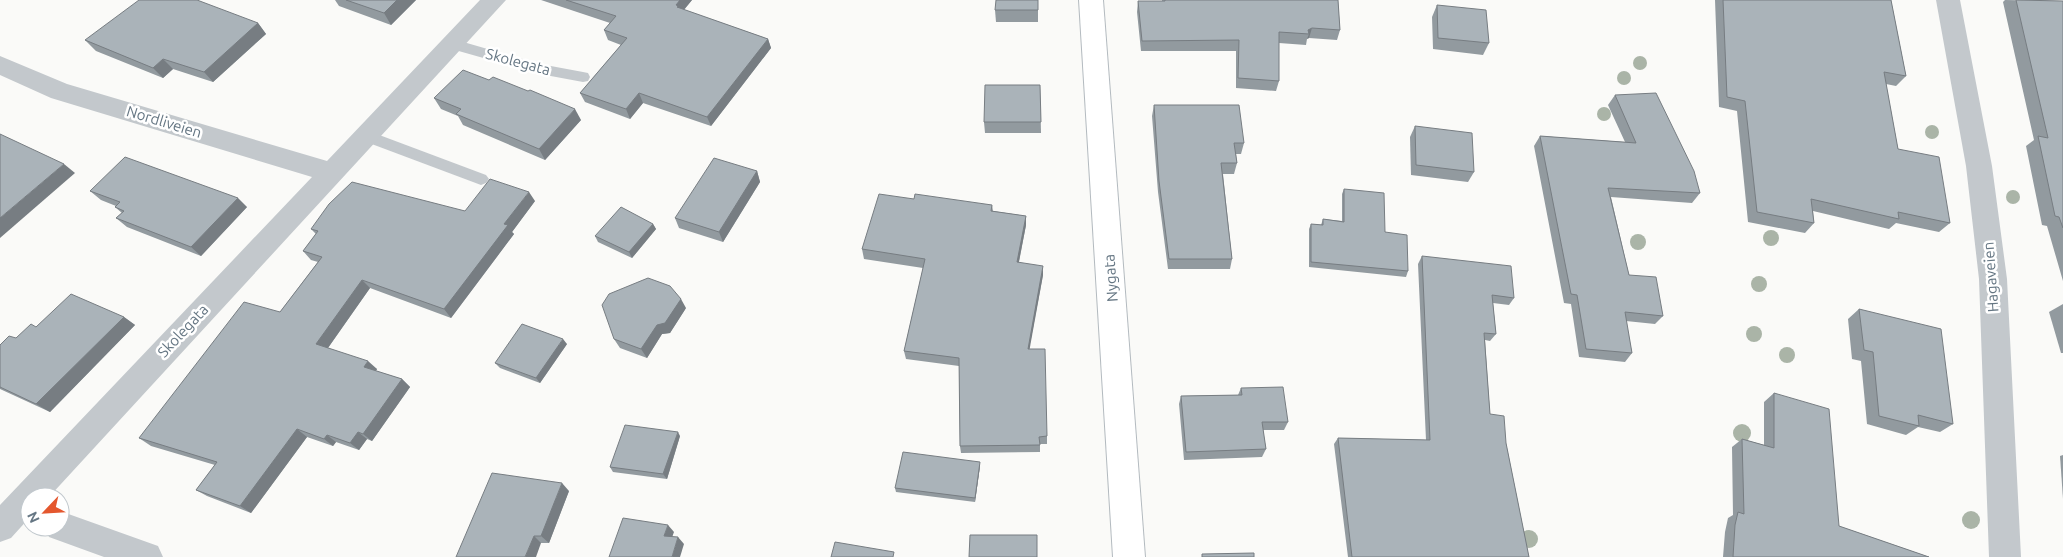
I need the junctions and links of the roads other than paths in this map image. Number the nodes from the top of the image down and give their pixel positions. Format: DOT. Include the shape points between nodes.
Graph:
graph roads {
  1 [pos="494,0"];
  2 [pos="1091,0"];
  3 [pos="1948,0"];
  4 [pos="452,44"];
  5 [pos="0,66"];
  6 [pos="583,77"];
  7 [pos="366,136"];
  8 [pos="331,172"];
  9 [pos="481,179"];
  10 [pos="11,514"];
  11 [pos="70,530"];
  12 [pos="147,557"];
  13 [pos="1129,557"];
  14 [pos="2005,557"];
  1 -- 4 [label="street, Skolegata"];
  2 -- 13 [label="main road, Nygata"];
  3 -- 14 [label="street, Hagaveien" via="1979,166 1991,264"];
  4 -- 6 [label="lane, Skolegata" via="540,69"];
  4 -- 7 [label="street, Skolegata"];
  5 -- 8 [label="street, Nordliveien" via="60,91"];
  7 -- 8 [label="street, Skolegata"];
  7 -- 9 [label="lane"];
  8 -- 10 [label="street, Skolegata"];
  11 -- 12 [label="street"];
}
